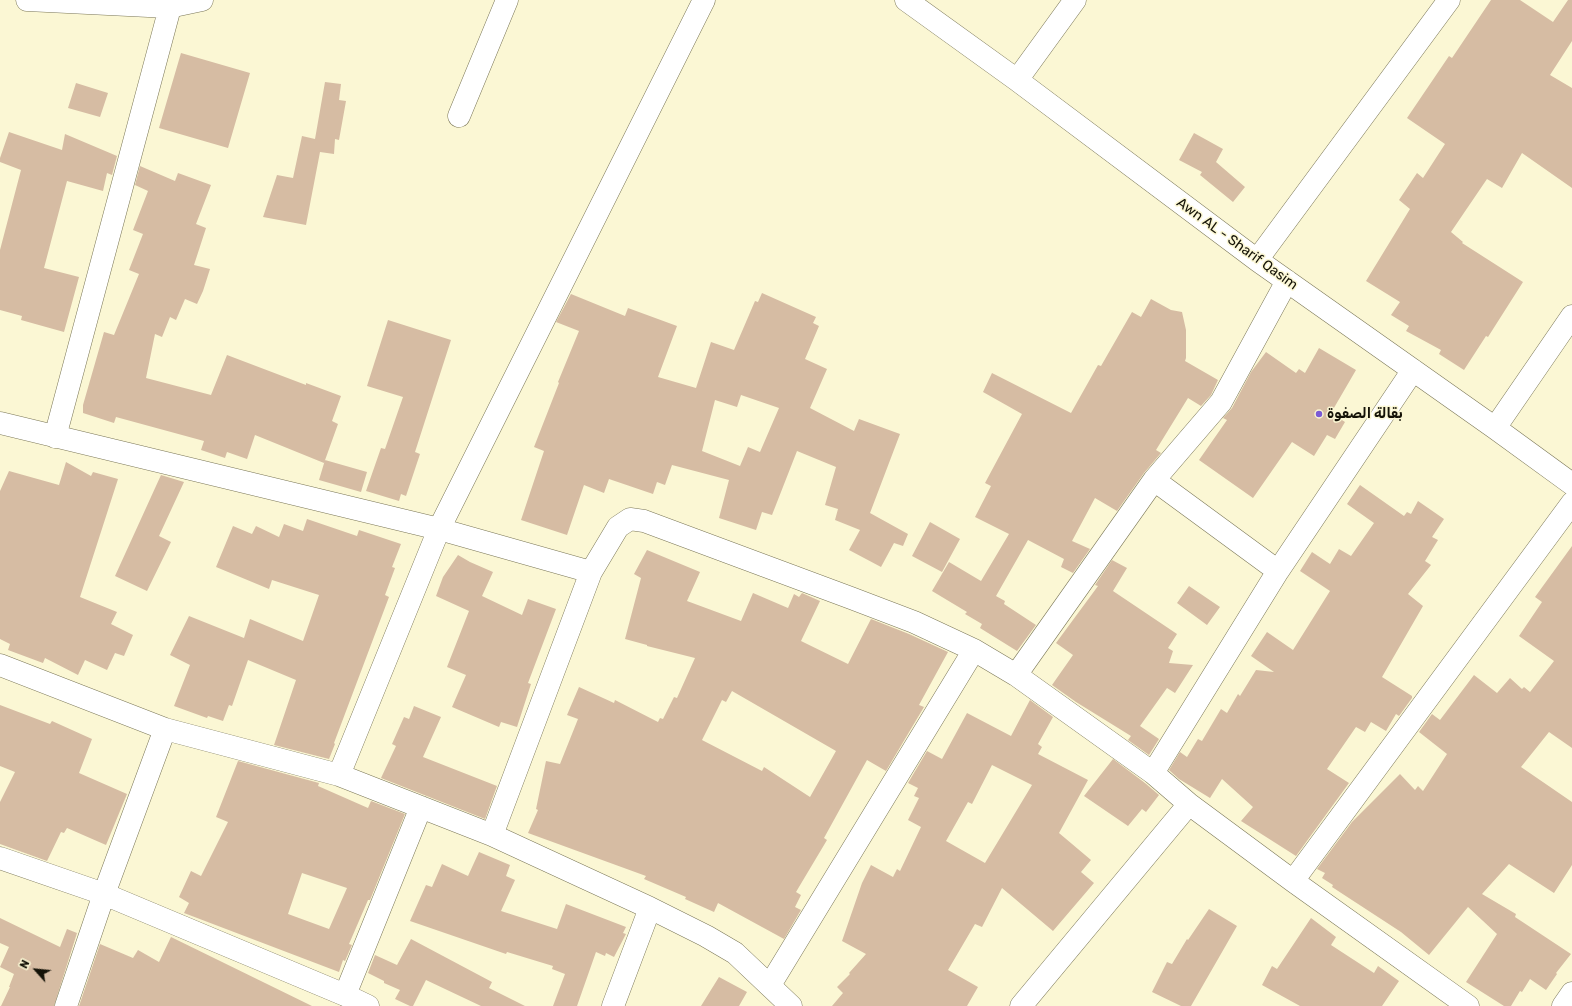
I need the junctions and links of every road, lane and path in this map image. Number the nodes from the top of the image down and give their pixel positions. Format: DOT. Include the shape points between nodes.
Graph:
graph roads {
  1 [pos="27,0"];
  2 [pos="202,0"];
  3 [pos="507,0"];
  4 [pos="704,0"];
  5 [pos="906,0"];
  6 [pos="1075,0"];
  7 [pos="1449,0"];
  8 [pos="170,4"];
  9 [pos="1017,80"];
  10 [pos="460,116"];
  11 [pos="1257,260"];
  12 [pos="1288,281"];
  13 [pos="1572,316"];
  14 [pos="1413,370"];
  15 [pos="0,423"];
  16 [pos="1495,428"];
  17 [pos="55,437"];
  18 [pos="1154,480"];
  19 [pos="1572,484"];
  20 [pos="1572,503"];
  21 [pos="439,529"];
  22 [pos="1278,571"];
  23 [pos="591,572"];
  24 [pos="974,650"];
  25 [pos="0,665"];
  26 [pos="1016,675"];
  27 [pos="165,729"];
  28 [pos="1153,773"];
  29 [pos="339,775"];
  30 [pos="1189,804"];
  31 [pos="421,807"];
  32 [pos="492,835"];
  33 [pos="0,858"];
  34 [pos="1293,881"];
  35 [pos="104,894"];
  36 [pos="650,908"];
  37 [pos="770,985"];
  38 [pos="1572,992"];
  39 [pos="345,995"];
  40 [pos="66,1006"];
  41 [pos="368,1006"];
  42 [pos="613,1006"];
  43 [pos="791,1006"];
  44 [pos="1021,1006"];
  45 [pos="1468,1006"];
  46 [pos="1563,1006"];
  1 -- 8 [label="street"];
  2 -- 8 [label="street"];
  3 -- 10 [label="street"];
  4 -- 21 [label="street"];
  5 -- 9 [label="street, Awn AL - Sharif Qasim"];
  6 -- 9 [label="street"];
  7 -- 11 [label="street"];
  8 -- 17 [label="street"];
  9 -- 11 [label="street, Awn AL - Sharif Qasim"];
  11 -- 12 [label="street, Awn AL - Sharif Qasim"];
  12 -- 14 [label="street, Awn AL - Sharif Qasim"];
  12 -- 18 [label="street" via="1221,402"];
  13 -- 16 [label="street"];
  14 -- 16 [label="street, Awn AL - Sharif Qasim"];
  14 -- 22 [label="street"];
  15 -- 17 [label="street"];
  16 -- 19 [label="street, Awn AL - Sharif Qasim"];
  17 -- 21 [label="street"];
  18 -- 22 [label="street"];
  18 -- 26 [label="street"];
  20 -- 34 [label="street"];
  21 -- 23 [label="street"];
  21 -- 29 [label="street"];
  22 -- 28 [label="street"];
  23 -- 24 [label="street" via="618,527 630,519 644,521 914,622"];
  23 -- 32 [label="street"];
  24 -- 26 [label="street"];
  24 -- 37 [label="street"];
  25 -- 27 [label="street"];
  26 -- 28 [label="street"];
  27 -- 29 [label="street"];
  27 -- 35 [label="street"];
  28 -- 30 [label="street"];
  29 -- 31 [label="street"];
  30 -- 34 [label="street"];
  30 -- 44 [label="street"];
  31 -- 32 [label="street"];
  31 -- 39 [label="street"];
  32 -- 36 [label="street"];
  33 -- 35 [label="street"];
  34 -- 45 [label="street"];
  35 -- 39 [label="street"];
  35 -- 40 [label="street"];
  36 -- 37 [label="street" via="735,953"];
  36 -- 42 [label="street"];
  37 -- 43 [label="street"];
  38 -- 46 [label="street"];
  39 -- 41 [label="street"];
}
